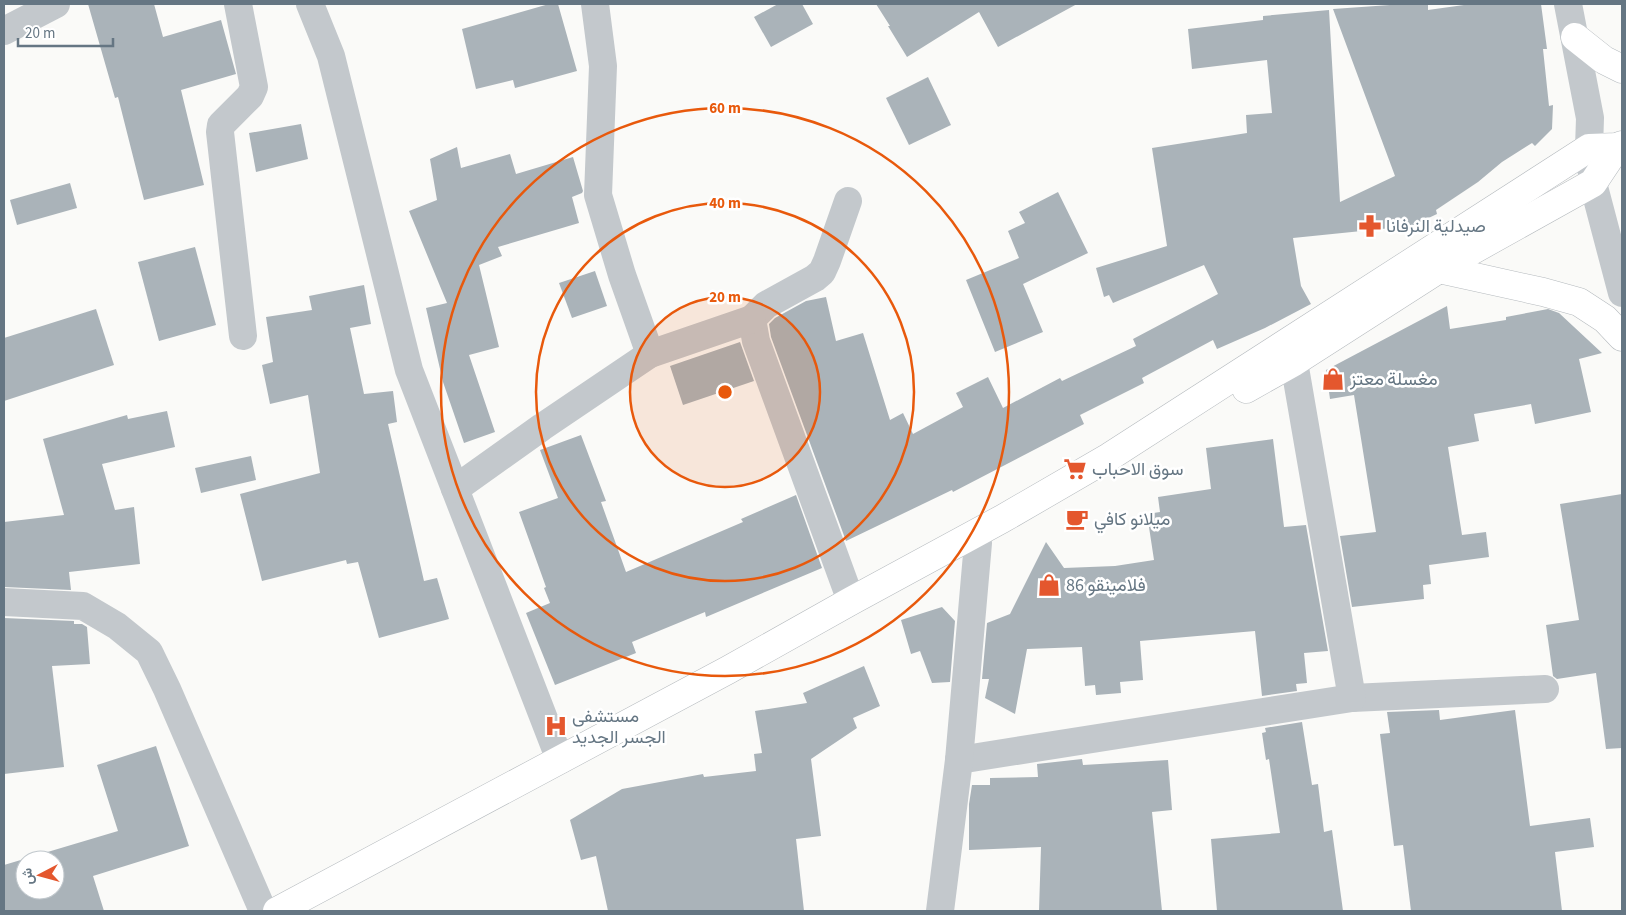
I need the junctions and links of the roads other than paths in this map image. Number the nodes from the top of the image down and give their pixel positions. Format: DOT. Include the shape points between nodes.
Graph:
graph roads {
  1 [pos="56,4"];
  2 [pos="238,4"];
  3 [pos="310,4"];
  4 [pos="595,4"];
  5 [pos="1568,4"];
  6 [pos="4,31"];
  7 [pos="1575,37"];
  8 [pos="1622,69"];
  9 [pos="1620,146"];
  10 [pos="1589,148"];
  11 [pos="1593,183"];
  12 [pos="848,201"];
  13 [pos="1439,269"];
  14 [pos="1622,293"];
  15 [pos="752,319"];
  16 [pos="243,336"];
  17 [pos="1622,337"];
  18 [pos="650,354"];
  19 [pos="1294,362"];
  20 [pos="455,489"];
  21 [pos="978,543"];
  22 [pos="850,601"];
  23 [pos="4,602"];
  24 [pos="731,673"];
  25 [pos="1545,689"];
  26 [pos="1352,698"];
  27 [pos="560,760"];
  28 [pos="959,760"];
  29 [pos="263,911"];
  30 [pos="277,911"];
  31 [pos="301,911"];
  32 [pos="940,911"];
  1 -- 6 [label="street"];
  2 -- 16 [label="street" via="254,87 250,96 221,125 220,132"];
  3 -- 20 [label="street" via="331,56 409,370"];
  4 -- 18 [label="street" via="603,66 598,195"];
  5 -- 7 [label="street"];
  7 -- 8 [label="main road" via="1604,60"];
  7 -- 10 [label="street" via="1590,118"];
  9 -- 10 [label="main road"];
  9 -- 11 [label="main road"];
  10 -- 11 [label="street"];
  10 -- 22 [label="main road" via="1109,457"];
  11 -- 13 [label="main road"];
  11 -- 14 [label="street"];
  12 -- 15 [label="street" via="822,272 766,305"];
  13 -- 17 [label="main road" via="1579,302 1605,319"];
  13 -- 19 [label="main road"];
  15 -- 18 [label="street"];
  15 -- 22 [label="street" via="756,341"];
  18 -- 20 [label="street"];
  19 -- 21 [label="main road"];
  19 -- 26 [label="street"];
  20 -- 27 [label="street"];
  21 -- 24 [label="main road"];
  21 -- 28 [label="street"];
  22 -- 24 [label="main road"];
  23 -- 29 [label="street" via="83,606 117,626 149,652"];
  24 -- 27 [label="main road"];
  24 -- 31 [label="main road"];
  25 -- 26 [label="street"];
  26 -- 28 [label="street"];
  27 -- 30 [label="main road"];
  28 -- 32 [label="street"];
}
